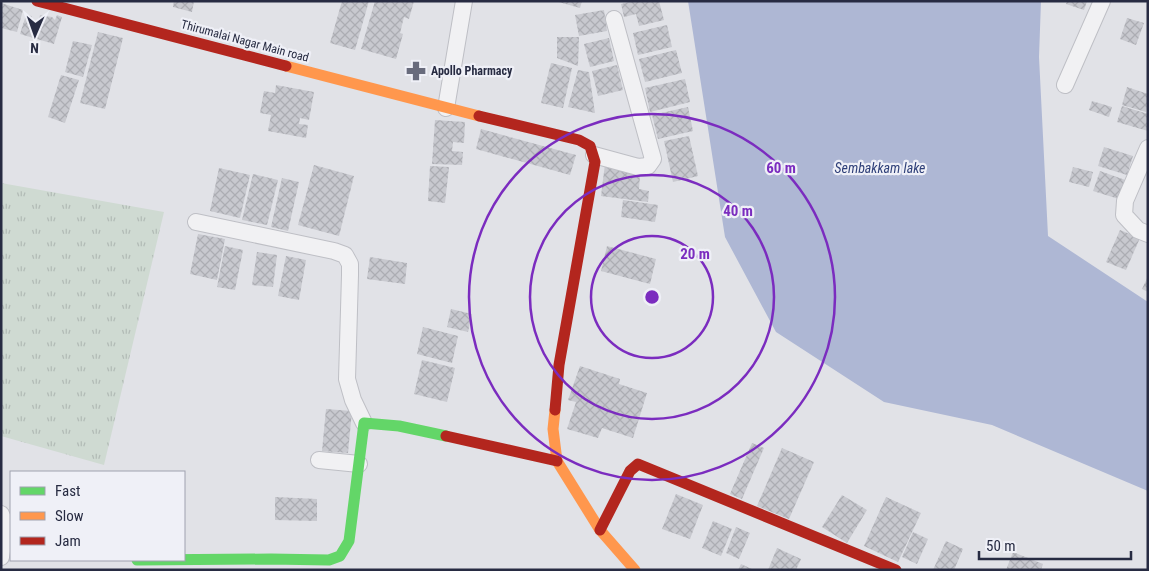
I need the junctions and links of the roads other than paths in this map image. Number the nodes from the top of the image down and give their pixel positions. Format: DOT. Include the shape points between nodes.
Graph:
graph roads {
  1 [pos="37,1"];
  2 [pos="464,1"];
  3 [pos="1102,1"];
  4 [pos="62,4"];
  5 [pos="614,19"];
  6 [pos="1065,85"];
  7 [pos="446,108"];
  8 [pos="1148,148"];
  9 [pos="594,155"];
  10 [pos="196,222"];
  11 [pos="1148,234"];
  12 [pos="364,422"];
  13 [pos="319,460"];
  14 [pos="557,461"];
  15 [pos="359,464"];
  16 [pos="1,514"];
  17 [pos="600,530"];
  18 [pos="1,557"];
  19 [pos="160,561"];
  20 [pos="271,564"];
  21 [pos="635,570"];
  22 [pos="896,570"];
  1 -- 4 [label="street, Thirumalai Nagar Main road"];
  2 -- 7 [label="street"];
  3 -- 6 [label="street"];
  4 -- 7 [label="street, Thirumalai Nagar Main road"];
  5 -- 9 [label="street" via="653,159 648,166 638,167"];
  7 -- 9 [label="street, Thirumalai Nagar Main road" via="580,140 590,146"];
  8 -- 11 [label="street" via="1126,202 1124,215 1138,230"];
  9 -- 14 [label="street" via="559,365 553,429"];
  10 -- 12 [label="street" via="345,255 350,264 347,379"];
  12 -- 14 [label="street" via="399,426"];
  12 -- 15 [label="street"];
  13 -- 15 [label="street"];
  14 -- 17 [label="street"];
  15 -- 20 [label="street" via="349,541 337,559"];
  16 -- 18 [label="street" via="5,528"];
  17 -- 21 [label="street"];
  17 -- 22 [label="street" via="630,471 638,464"];
  19 -- 20 [label="street"];
}
